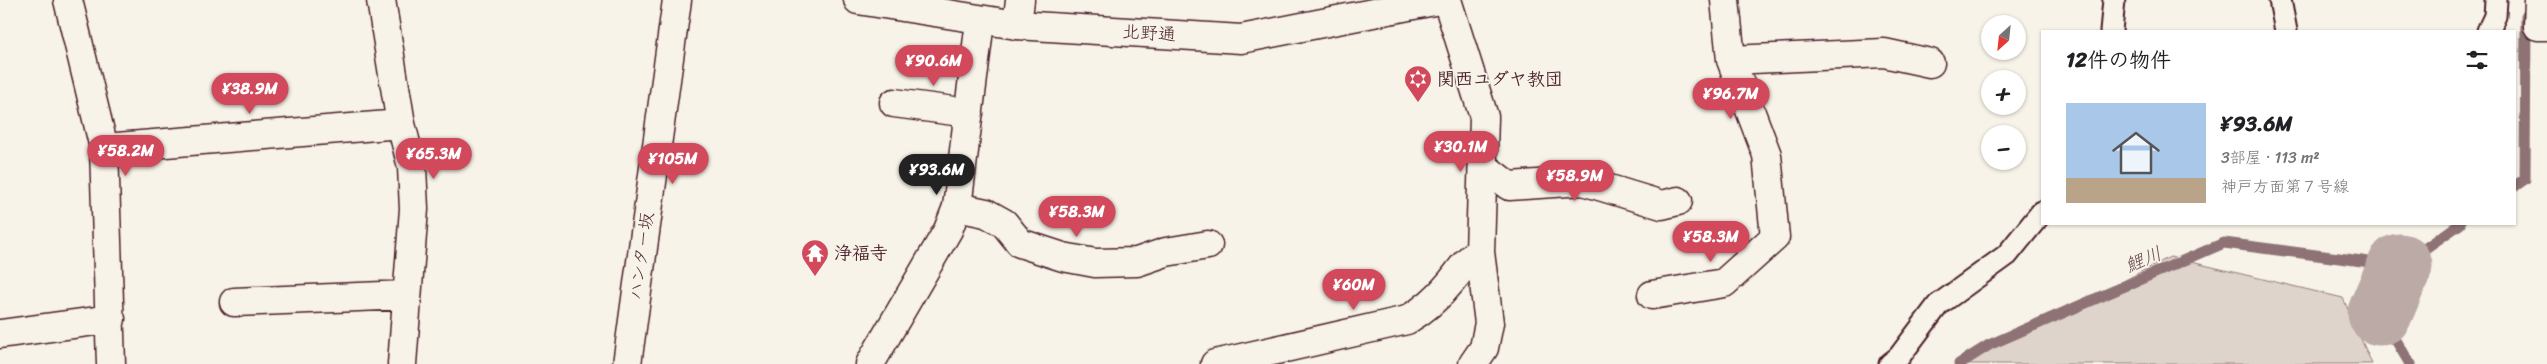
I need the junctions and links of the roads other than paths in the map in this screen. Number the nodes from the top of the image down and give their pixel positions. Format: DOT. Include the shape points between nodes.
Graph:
graph roads {
  1 [pos="68,0"];
  2 [pos="381,0"];
  3 [pos="677,0"];
  4 [pos="858,0"];
  5 [pos="1439,0"];
  6 [pos="1447,0"];
  7 [pos="1724,0"];
  8 [pos="2114,0"];
  9 [pos="2280,0"];
  10 [pos="2496,0"];
  11 [pos="2539,0"];
  12 [pos="1019,13"];
  13 [pos="980,21"];
  14 [pos="2547,26"];
  15 [pos="2111,30"];
  16 [pos="2286,30"];
  17 [pos="2488,30"];
  18 [pos="1731,60"];
  19 [pos="1930,63"];
  20 [pos="894,103"];
  21 [pos="969,113"];
  22 [pos="400,124"];
  23 [pos="104,148"];
  24 [pos="1483,166"];
  25 [pos="1678,201"];
  26 [pos="957,207"];
  27 [pos="2041,213"];
  28 [pos="1208,245"];
  29 [pos="1480,252"];
  30 [pos="408,295"];
  31 [pos="1652,296"];
  32 [pos="234,302"];
  33 [pos="111,319"];
  34 [pos="0,334"];
  35 [pos="1478,356"];
  36 [pos="111,364"];
  37 [pos="402,364"];
  38 [pos="626,364"];
  39 [pos="870,364"];
  40 [pos="1214,364"];
  41 [pos="1890,364"];
  1 -- 23 [label="street"];
  2 -- 22 [label="street"];
  3 -- 38 [label="street, ハンター坂"];
  4 -- 13 [label="street, 北野通"];
  5 -- 12 [label="street, 北野通" via="1241,39"];
  6 -- 24 [label="street" via="1484,117"];
  7 -- 18 [label="street"];
  8 -- 15 [label="lane"];
  9 -- 16 [label="lane"];
  10 -- 17 [label="lane" via="2495,16"];
  11 -- 14 [label="street" via="2538,26"];
  12 -- 13 [label="street, 北野通"];
  13 -- 21 [label="street"];
  18 -- 19 [label="street" via="1884,53"];
  18 -- 31 [label="street" via="1767,155 1775,237 1724,282"];
  20 -- 21 [label="street"];
  21 -- 26 [label="street"];
  22 -- 23 [label="street"];
  22 -- 30 [label="street" via="412,167 414,209"];
  23 -- 33 [label="street"];
  24 -- 25 [label="street" via="1508,186 1583,181 1662,205"];
  24 -- 29 [label="street"];
  26 -- 28 [label="street" via="986,213 1004,223 1020,243 1095,263 1137,262 1166,252"];
  26 -- 39 [label="street" via="948,230"];
  27 -- 41 [label="lane" via="2007,255 1938,305 1899,357"];
  29 -- 35 [label="street" via="1489,323"];
  29 -- 40 [label="street" via="1469,257 1427,308 1407,320"];
  30 -- 32 [label="street"];
  30 -- 37 [label="street"];
  33 -- 34 [label="street"];
  33 -- 36 [label="street"];
}
